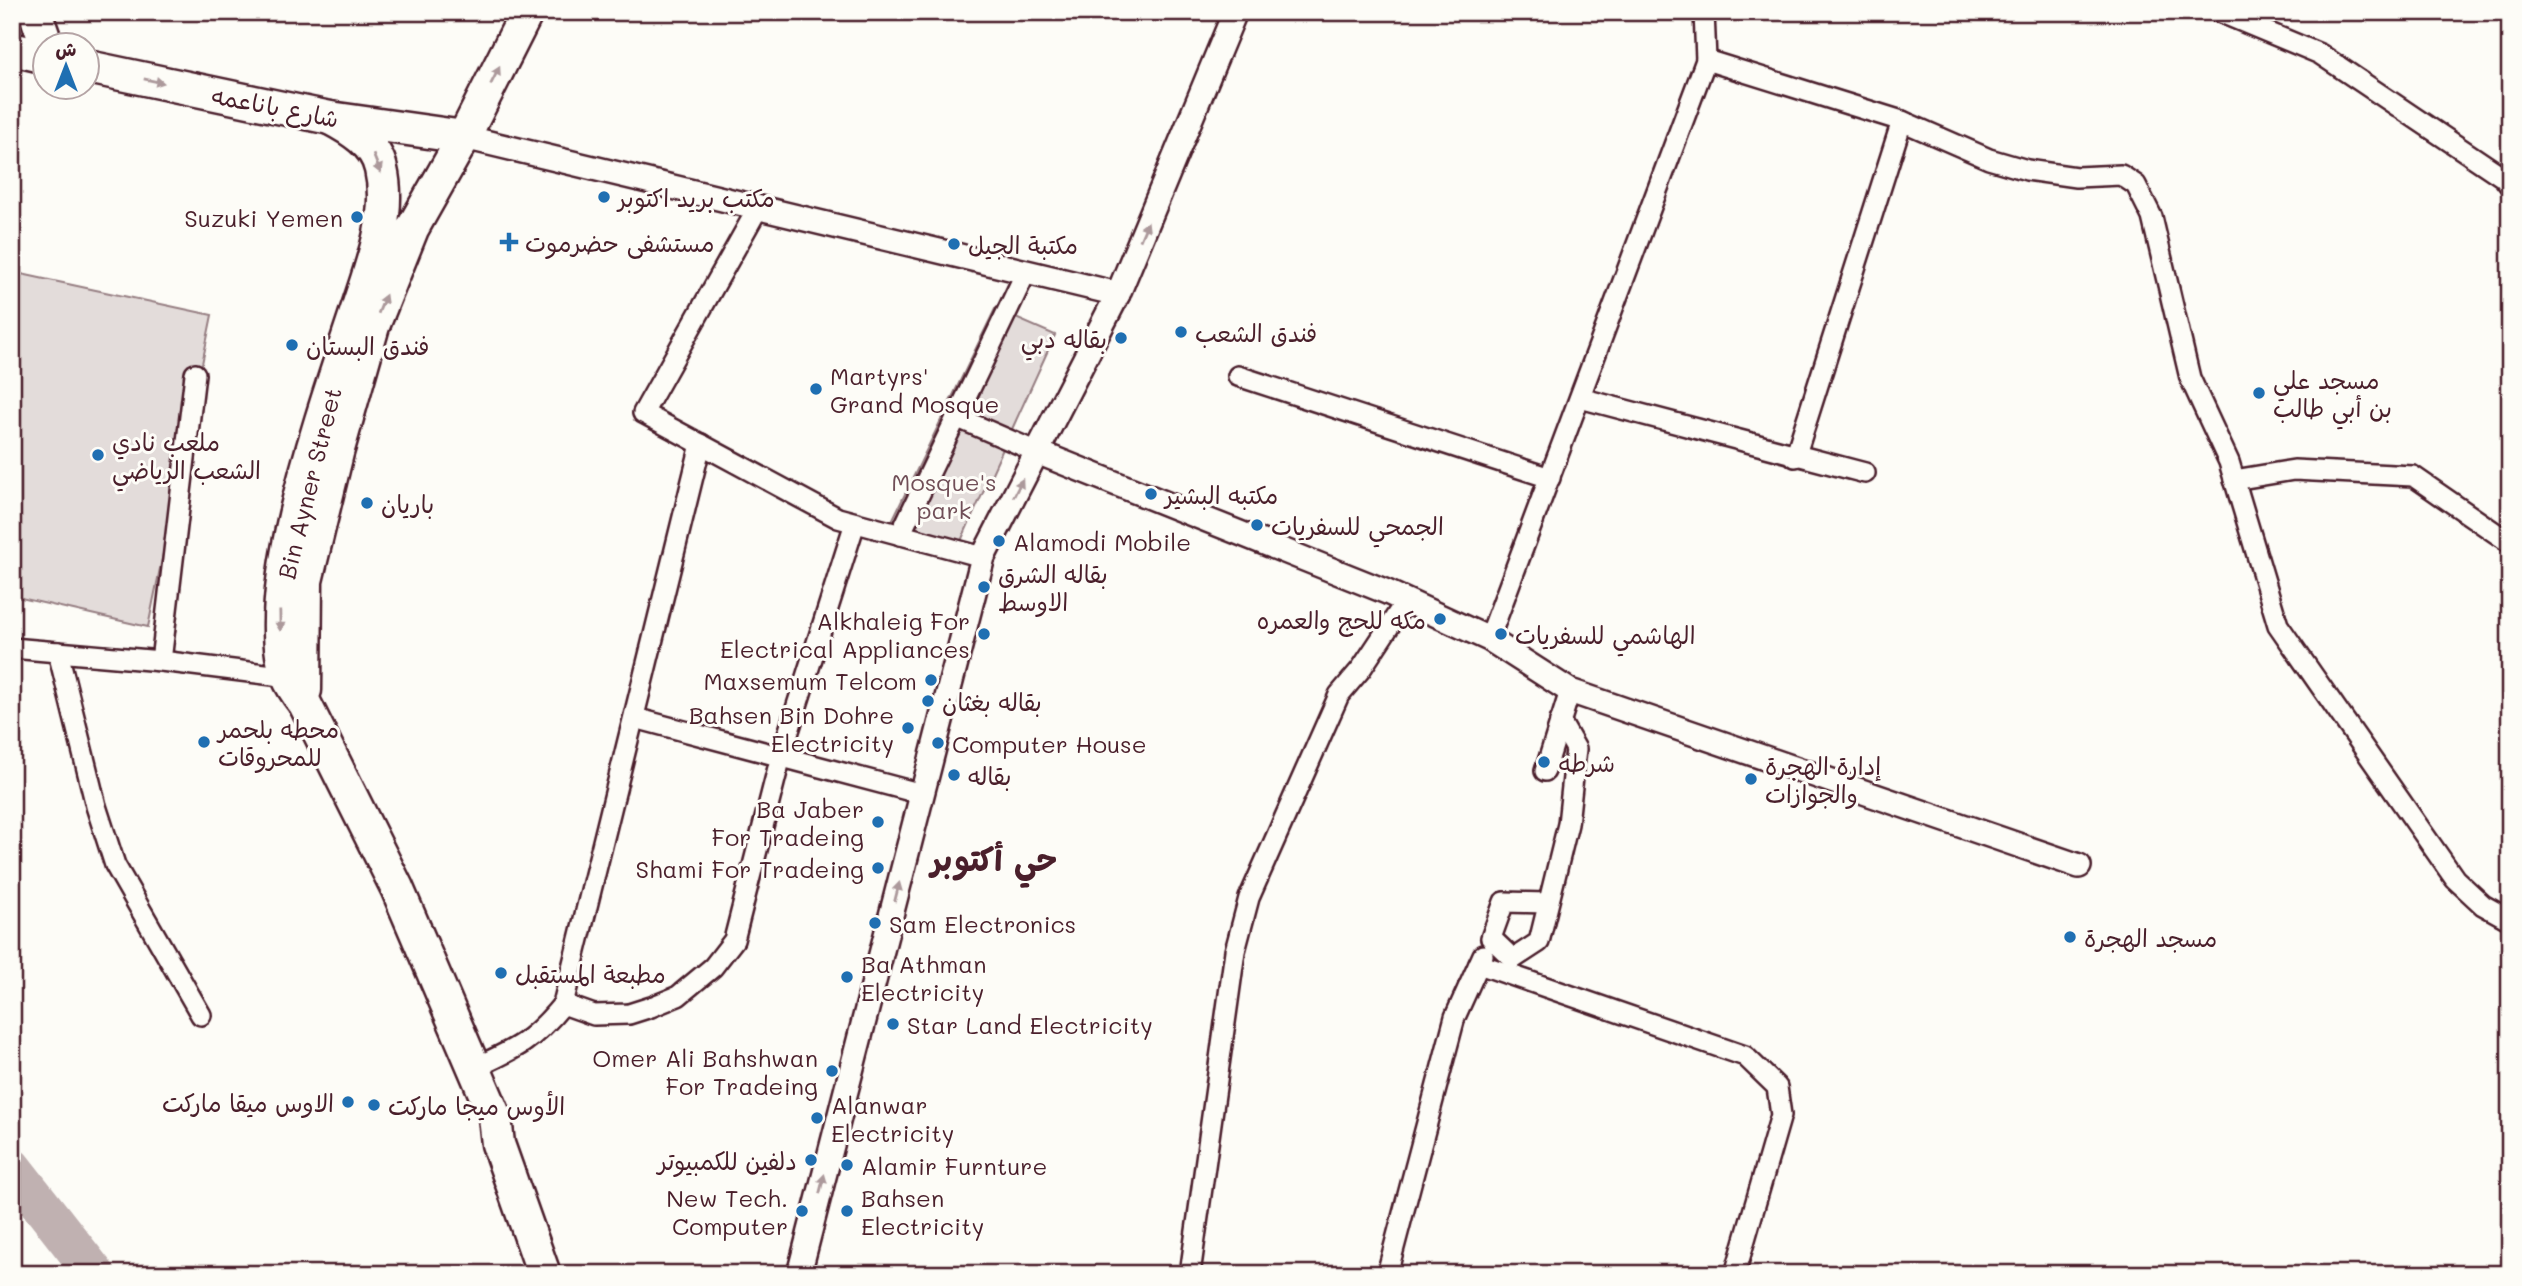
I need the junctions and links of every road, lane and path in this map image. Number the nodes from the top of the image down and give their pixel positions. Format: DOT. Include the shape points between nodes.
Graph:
graph roads {
  1 [pos="36,12"];
  2 [pos="527,12"];
  3 [pos="1235,12"];
  4 [pos="1704,12"];
  5 [pos="2219,12"];
  6 [pos="42,32"];
  7 [pos="12,49"];
  8 [pos="32,54"];
  9 [pos="1706,60"];
  10 [pos="102,70"];
  11 [pos="330,118"];
  12 [pos="1902,121"];
  13 [pos="464,138"];
  14 [pos="2510,186"];
  15 [pos="758,208"];
  16 [pos="1026,272"];
  17 [pos="1118,294"];
  18 [pos="195,374"];
  19 [pos="1238,376"];
  20 [pos="1580,398"];
  21 [pos="956,417"];
  22 [pos="701,443"];
  23 [pos="1037,452"];
  24 [pos="1795,457"];
  25 [pos="1865,473"];
  26 [pos="1550,478"];
  27 [pos="2234,480"];
  28 [pos="855,523"];
  29 [pos="900,535"];
  30 [pos="2510,543"];
  31 [pos="983,557"];
  32 [pos="1406,601"];
  33 [pos="1489,639"];
  34 [pos="12,648"];
  35 [pos="58,652"];
  36 [pos="161,660"];
  37 [pos="299,687"];
  38 [pos="1570,691"];
  39 [pos="635,718"];
  40 [pos="1560,721"];
  41 [pos="781,757"];
  42 [pos="1545,771"];
  43 [pos="922,793"];
  44 [pos="2079,866"];
  45 [pos="1548,902"];
  46 [pos="2510,920"];
  47 [pos="1491,938"];
  48 [pos="1479,964"];
  49 [pos="562,1004"];
  50 [pos="201,1015"];
  51 [pos="474,1068"];
  52 [pos="495,1117"];
  53 [pos="544,1274"];
  54 [pos="567,1274"];
  55 [pos="799,1274"];
  56 [pos="1190,1274"];
  57 [pos="1387,1274"];
  58 [pos="1735,1274"];
  1 -- 6 [label="highway"];
  13 -- 2 [label="highway, Bin Ayner Street, one-way"];
  17 -- 3 [label="street, one-way"];
  4 -- 9 [label="street"];
  5 -- 14 [label="street" via="2320,54"];
  7 -- 8 [label="highway"];
  9 -- 12 [label="street"];
  9 -- 20 [label="street"];
  10 -- 11 [label="highway, شارع باناعمه, one-way"];
  11 -- 13 [label="highway, شارع باناعمه"];
  11 -- 37 [label="highway, Bin Ayner Street, one-way" via="354,131 369,147 381,168 383,193 378,243 312,454 284,576 279,620"];
  12 -- 24 [label="street"];
  12 -- 27 [label="street" via="1989,159 2027,170 2076,177 2121,175 2136,186 2152,217 2190,379"];
  13 -- 15 [label="street"];
  37 -- 13 [label="highway, Bin Ayner Street, one-way" via="306,581 373,326 412,229"];
  15 -- 16 [label="street"];
  15 -- 22 [label="street" via="643,413"];
  16 -- 17 [label="street"];
  16 -- 21 [label="street"];
  17 -- 23 [label="street"];
  18 -- 36 [label="street"];
  19 -- 26 [label="street"];
  20 -- 24 [label="street"];
  20 -- 26 [label="street"];
  21 -- 23 [label="street"];
  21 -- 29 [label="street"];
  22 -- 28 [label="street"];
  22 -- 39 [label="street"];
  31 -- 23 [label="street, one-way"];
  23 -- 32 [label="street"];
  24 -- 25 [label="street"];
  26 -- 33 [label="street"];
  27 -- 30 [label="street" via="2294,470 2413,476"];
  27 -- 46 [label="street" via="2278,625 2455,879 2483,905"];
  28 -- 29 [label="street"];
  28 -- 41 [label="street"];
  29 -- 31 [label="street"];
  31 -- 43 [label="street"];
  32 -- 33 [label="street"];
  32 -- 56 [label="street" via="1339,695 1249,898 1235,951"];
  33 -- 38 [label="street"];
  34 -- 35 [label="street"];
  35 -- 36 [label="street"];
  35 -- 50 [label="street" via="115,865"];
  36 -- 37 [label="street"];
  37 -- 51 [label="highway, Bin Ayner Street" via="397,888"];
  38 -- 40 [label="street"];
  38 -- 44 [label="street"];
  39 -- 41 [label="street"];
  39 -- 49 [label="street"];
  40 -- 42 [label="street"];
  40 -- 45 [label="street" via="1576,749 1568,824"];
  41 -- 43 [label="street"];
  41 -- 49 [label="street" via="734,940 713,967 678,996 629,1014 594,1014"];
  55 -- 43 [label="street, one-way"];
  45 -- 47 [label="street" via="1504,902"];
  45 -- 47 [label="street" via="1539,942 1513,959"];
  47 -- 48 [label="street"];
  48 -- 57 [label="street" via="1455,1017"];
  48 -- 58 [label="street" via="1745,1056 1777,1087 1781,1115"];
  49 -- 51 [label="street" via="530,1040"];
  51 -- 52 [label="highway, Bin Ayner Street"];
  52 -- 53 [label="highway, Bin Ayner Street" via="498,1143"];
  52 -- 54 [label="highway, Bin Ayner Street" via="515,1136"];
}
